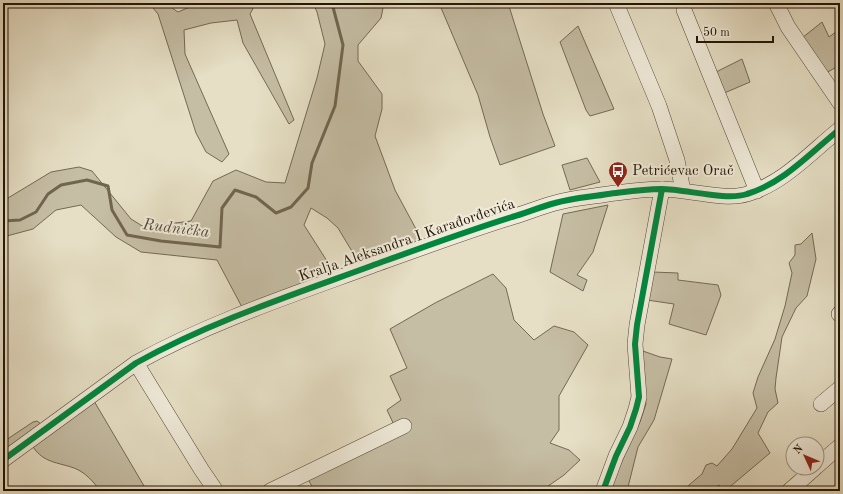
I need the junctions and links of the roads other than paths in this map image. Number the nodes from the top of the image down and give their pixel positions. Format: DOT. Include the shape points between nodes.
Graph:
graph roads {
  1 [pos="616,3"];
  2 [pos="776,3"];
  3 [pos="684,10"];
  4 [pos="840,103"];
  5 [pos="840,129"];
  6 [pos="662,189"];
  7 [pos="683,191"];
  8 [pos="757,191"];
  9 [pos="136,363"];
  10 [pos="840,388"];
  11 [pos="821,404"];
  12 [pos="404,426"];
  13 [pos="840,446"];
  14 [pos="825,459"];
  15 [pos="3,460"];
  16 [pos="806,476"];
  17 [pos="216,491"];
  18 [pos="270,491"];
  19 [pos="603,491"];
  20 [pos="789,491"];
  1 -- 7 [label="street" via="659,106 677,160"];
  2 -- 4 [label="street" via="785,21"];
  3 -- 8 [label="street"];
  5 -- 8 [label="street, Kralja Aleksandra I Karađorđevića" via="795,167"];
  6 -- 7 [label="street, Kralja Aleksandra I Karađorđevića"];
  6 -- 9 [label="street, Kralja Aleksandra I Karađorđevića" via="645,189 555,203 466,232 236,316"];
  6 -- 19 [label="street" via="637,325 635,344 639,397 632,421"];
  7 -- 8 [label="street, Kralja Aleksandra I Karađorđevića" via="739,196"];
  9 -- 15 [label="street, Kralja Aleksandra I Karađorđevića"];
  9 -- 17 [label="street"];
  10 -- 11 [label="street"];
  12 -- 18 [label="street"];
  13 -- 14 [label="street"];
  16 -- 20 [label="street"];
}
